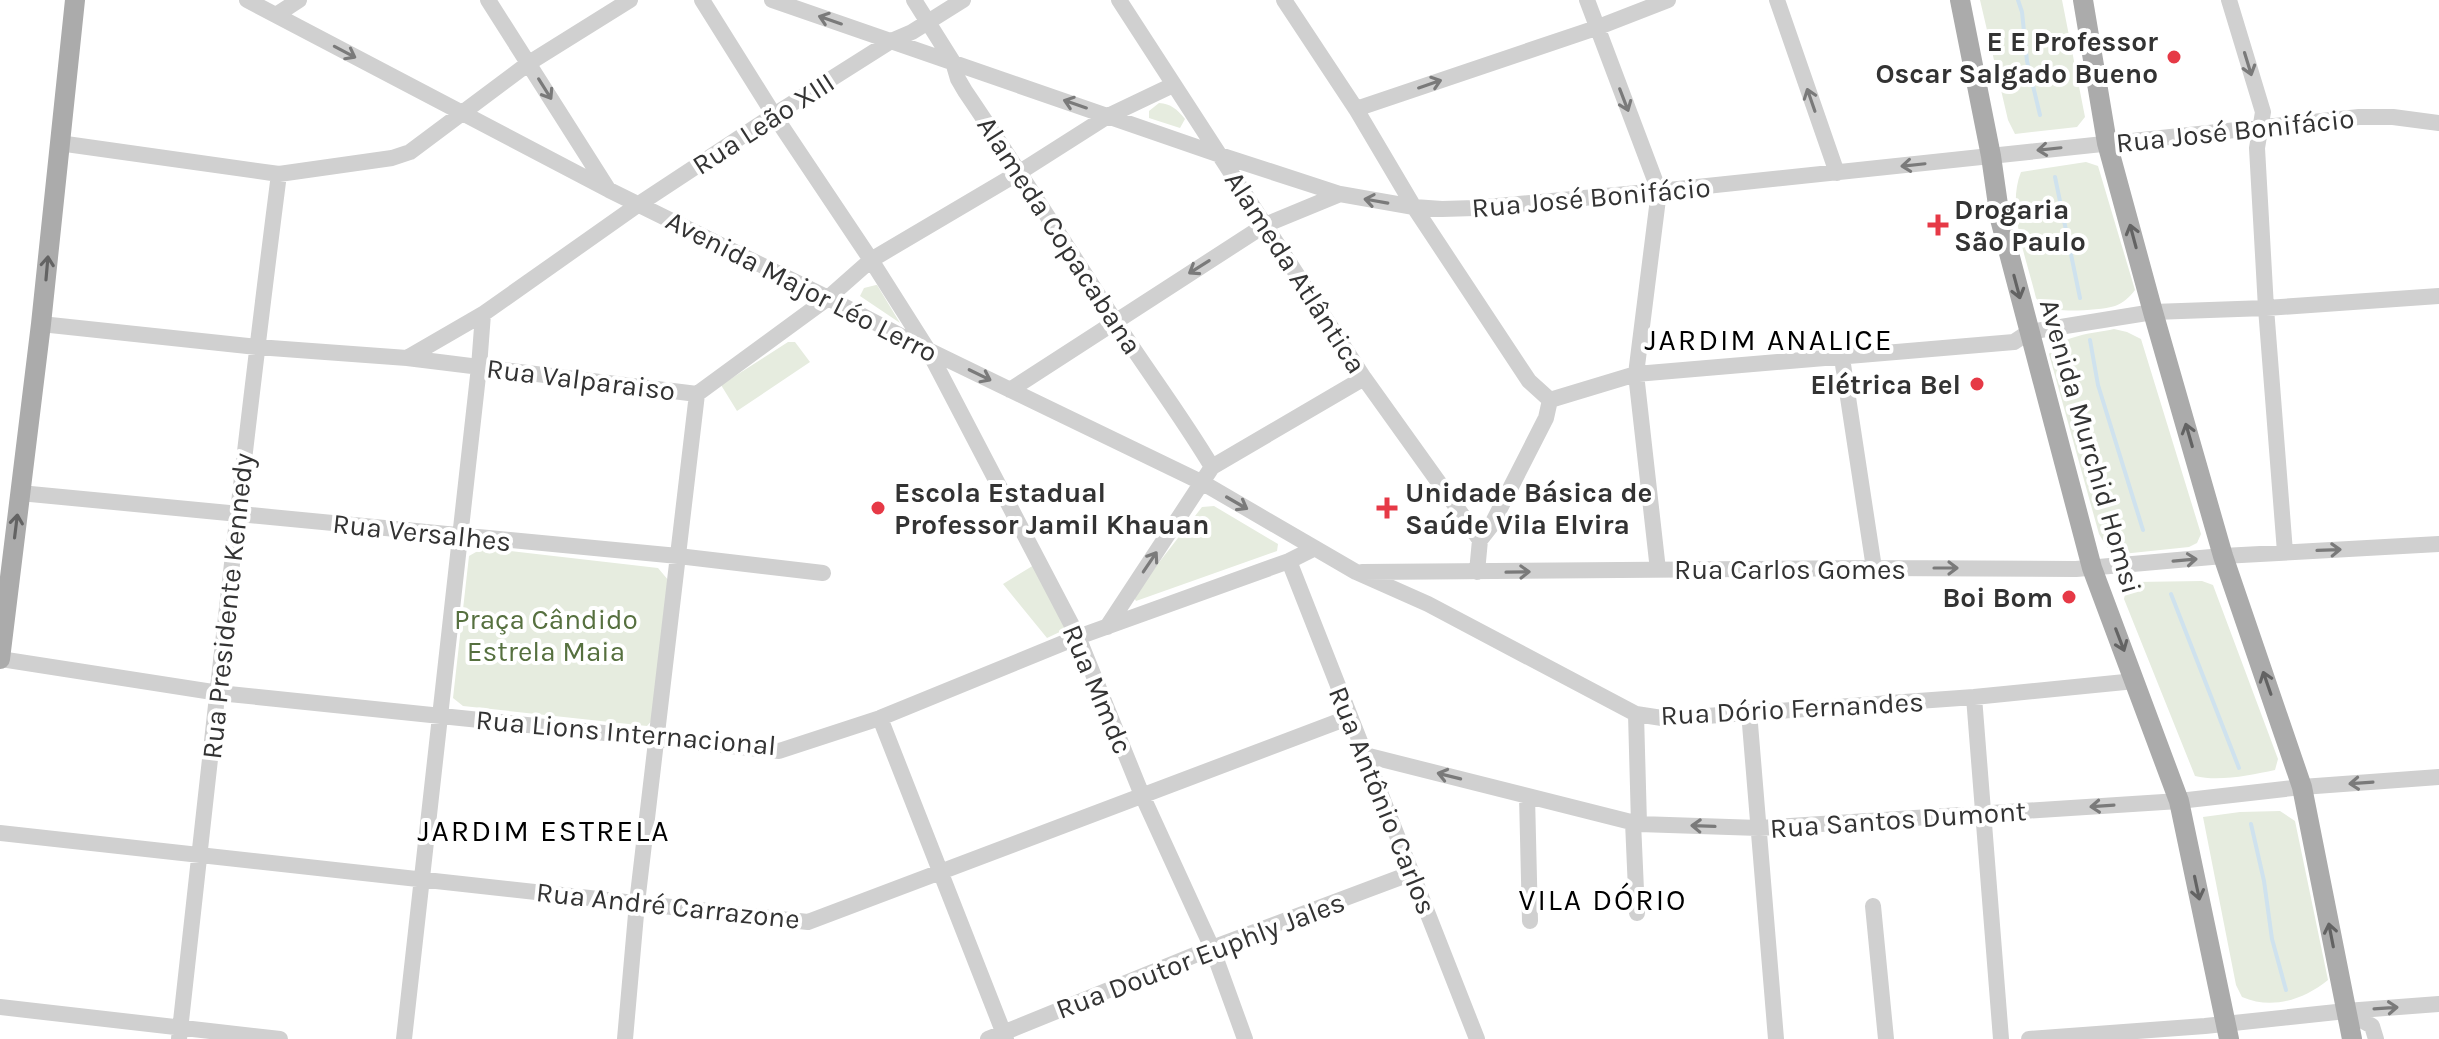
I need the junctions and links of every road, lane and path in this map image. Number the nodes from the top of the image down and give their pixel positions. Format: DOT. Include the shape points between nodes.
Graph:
graph roads {
  1 [pos="75,0"];
  2 [pos="247,0"];
  3 [pos="299,0"];
  4 [pos="488,0"];
  5 [pos="630,0"];
  6 [pos="702,0"];
  7 [pos="772,0"];
  8 [pos="914,0"];
  9 [pos="963,0"];
  10 [pos="1119,0"];
  11 [pos="1284,0"];
  12 [pos="1587,0"];
  13 [pos="1668,0"];
  14 [pos="1777,0"];
  15 [pos="1960,0"];
  16 [pos="2083,0"];
  17 [pos="2229,0"];
  18 [pos="276,15"];
  19 [pos="928,20"];
  20 [pos="1596,28"];
  21 [pos="891,41"];
  22 [pos="953,62"];
  23 [pos="529,63"];
  24 [pos="1173,85"];
  25 [pos="1356,109"];
  26 [pos="461,112"];
  27 [pos="774,115"];
  28 [pos="1108,116"];
  29 [pos="2439,123"];
  30 [pos="2260,128"];
  31 [pos="59,143"];
  32 [pos="2107,143"];
  33 [pos="1220,155"];
  34 [pos="1991,156"];
  35 [pos="1020,172"];
  36 [pos="1837,173"];
  37 [pos="279,174"];
  38 [pos="609,190"];
  39 [pos="1659,191"];
  40 [pos="1340,194"];
  41 [pos="639,204"];
  42 [pos="1414,207"];
  43 [pos="1265,225"];
  44 [pos="871,260"];
  45 [pos="2439,296"];
  46 [pos="828,298"];
  47 [pos="2266,308"];
  48 [pos="2153,312"];
  49 [pos="483,314"];
  50 [pos="1114,320"];
  51 [pos="41,324"];
  52 [pos="2029,332"];
  53 [pos="257,347"];
  54 [pos="928,350"];
  55 [pos="407,358"];
  56 [pos="1842,358"];
  57 [pos="479,367"];
  58 [pos="1636,374"];
  59 [pos="1364,378"];
  60 [pos="1010,390"];
  61 [pos="697,394"];
  62 [pos="1550,400"];
  63 [pos="1212,467"];
  64 [pos="1203,483"];
  65 [pos="20,493"];
  66 [pos="236,513"];
  67 [pos="460,536"];
  68 [pos="1480,540"];
  69 [pos="2439,544"];
  70 [pos="1315,548"];
  71 [pos="2285,552"];
  72 [pos="678,556"];
  73 [pos="2223,556"];
  74 [pos="1289,561"];
  75 [pos="1874,568"];
  76 [pos="2092,568"];
  77 [pos="1658,570"];
  78 [pos="1356,572"];
  79 [pos="1425,572"];
  80 [pos="1477,572"];
  81 [pos="823,573"];
  82 [pos="1428,604"];
  83 [pos="1107,627"];
  84 [pos="1078,637"];
  85 [pos="0,659"];
  86 [pos="2135,681"];
  87 [pos="219,693"];
  88 [pos="1974,697"];
  89 [pos="1749,712"];
  90 [pos="440,714"];
  91 [pos="1636,714"];
  92 [pos="1350,717"];
  93 [pos="880,718"];
  94 [pos="657,737"];
  95 [pos="1365,755"];
  96 [pos="2439,777"];
  97 [pos="2302,787"];
  98 [pos="1142,795"];
  99 [pos="1527,796"];
  100 [pos="2179,801"];
  101 [pos="1984,813"];
  102 [pos="1636,823"];
  103 [pos="1759,828"];
  104 [pos="0,833"];
  105 [pos="198,855"];
  106 [pos="941,872"];
  107 [pos="1412,873"];
  108 [pos="421,879"];
  109 [pos="637,903"];
  110 [pos="1873,906"];
  111 [pos="1637,913"];
  112 [pos="1530,921"];
  113 [pos="1212,948"];
  114 [pos="2439,1004"];
  115 [pos="0,1007"];
  116 [pos="2346,1011"];
  117 [pos="2220,1032"];
  118 [pos="179,1033"];
  119 [pos="999,1037"];
  120 [pos="280,1039"];
  121 [pos="404,1039"];
  122 [pos="625,1039"];
  123 [pos="1245,1039"];
  124 [pos="1477,1039"];
  125 [pos="1776,1039"];
  126 [pos="1886,1039"];
  127 [pos="2001,1039"];
  128 [pos="2029,1039"];
  129 [pos="2352,1039"];
  130 [pos="2376,1039"];
  1 -- 31 [label="main road"];
  2 -- 18 [label="street, Avenida Major Léo Lerro"];
  3 -- 18 [label="street"];
  4 -- 23 [label="street"];
  5 -- 23 [label="street"];
  6 -- 27 [label="street, Rua Mmdc"];
  21 -- 7 [label="street, Rua José Bonifácio, one-way"];
  8 -- 19 [label="street, Alameda Copacabana"];
  9 -- 19 [label="street, Rua Leão XIII"];
  10 -- 24 [label="street, Alameda Atlântica"];
  11 -- 25 [label="street"];
  12 -- 20 [label="street"];
  13 -- 20 [label="street"];
  36 -- 14 [label="street, one-way"];
  15 -- 34 [label="main road, Avenida Murchid Homsi"];
  16 -- 32 [label="main road"];
  17 -- 30 [label="street, one-way" via="2263,112"];
  18 -- 26 [label="street, Avenida Major Léo Lerro, one-way"];
  19 -- 21 [label="street, Rua Leão XIII"];
  19 -- 22 [label="street, Alameda Copacabana"];
  25 -- 20 [label="street, one-way"];
  20 -- 39 [label="street, one-way"];
  21 -- 22 [label="street, Rua José Bonifácio"];
  21 -- 27 [label="street, Rua Leão XIII"];
  28 -- 22 [label="street, Rua José Bonifácio, one-way"];
  22 -- 35 [label="street, Alameda Copacabana" via="965,91"];
  23 -- 26 [label="street"];
  23 -- 38 [label="street, one-way"];
  24 -- 28 [label="street, Rua Valparaiso"];
  24 -- 33 [label="street, Alameda Atlântica"];
  25 -- 42 [label="street"];
  26 -- 37 [label="street" via="410,152"];
  26 -- 38 [label="street, Avenida Major Léo Lerro"];
  27 -- 41 [label="street, Rua Leão XIII"];
  27 -- 44 [label="street, Rua Mmdc"];
  28 -- 33 [label="street, Rua José Bonifácio"];
  28 -- 35 [label="street, Rua Valparaiso"];
  29 -- 30 [label="street, Rua José Bonifácio" via="2359,117"];
  30 -- 32 [label="street, Rua José Bonifácio"];
  30 -- 47 [label="street"];
  31 -- 37 [label="street"];
  51 -- 31 [label="main road, one-way"];
  32 -- 34 [label="street, Rua José Bonifácio, one-way"];
  48 -- 32 [label="main road, one-way"];
  33 -- 40 [label="street, Rua José Bonifácio"];
  33 -- 43 [label="street, Alameda Atlântica"];
  34 -- 36 [label="street, Rua José Bonifácio, one-way"];
  34 -- 52 [label="main road, Avenida Murchid Homsi, one-way" via="2000,219"];
  35 -- 44 [label="street, Rua Valparaiso"];
  35 -- 50 [label="street, Alameda Copacabana"];
  36 -- 39 [label="street, Rua José Bonifácio"];
  37 -- 53 [label="street, Rua Presidente Kennedy"];
  38 -- 41 [label="street, Avenida Major Léo Lerro"];
  39 -- 42 [label="street, Rua José Bonifácio" via="1475,208"];
  39 -- 58 [label="street"];
  42 -- 40 [label="street, Rua José Bonifácio, one-way"];
  40 -- 43 [label="street"];
  41 -- 46 [label="street, Avenida Major Léo Lerro"];
  41 -- 49 [label="street, Rua Leão XIII"];
  42 -- 62 [label="street" via="1529,381"];
  43 -- 50 [label="street, one-way"];
  43 -- 59 [label="street, Alameda Atlântica"];
  44 -- 46 [label="street, Rua Valparaiso"];
  44 -- 54 [label="street, Rua Mmdc"];
  45 -- 47 [label="street"];
  46 -- 54 [label="street, Avenida Major Léo Lerro"];
  46 -- 61 [label="street, Rua Valparaiso"];
  47 -- 48 [label="street"];
  47 -- 71 [label="street"];
  48 -- 52 [label="street"];
  73 -- 48 [label="main road, one-way"];
  49 -- 55 [label="street, Rua Leão XIII"];
  49 -- 57 [label="street"];
  50 -- 60 [label="street"];
  50 -- 63 [label="street, Alameda Copacabana"];
  51 -- 53 [label="street, Rua Valparaiso"];
  51 -- 65 [label="main road"];
  52 -- 56 [label="street" via="2014,342"];
  52 -- 76 [label="main road, Avenida Murchid Homsi"];
  53 -- 55 [label="street, Rua Valparaiso"];
  53 -- 66 [label="street, Rua Presidente Kennedy"];
  54 -- 60 [label="street, Avenida Major Léo Lerro, one-way"];
  54 -- 84 [label="street, Rua Mmdc"];
  55 -- 57 [label="street, Rua Valparaiso"];
  56 -- 58 [label="street"];
  56 -- 75 [label="street"];
  57 -- 61 [label="street, Rua Valparaiso"];
  57 -- 67 [label="street"];
  58 -- 62 [label="street"];
  58 -- 77 [label="street"];
  59 -- 63 [label="street"];
  59 -- 68 [label="street, Alameda Atlântica"];
  60 -- 64 [label="street, Avenida Major Léo Lerro"];
  61 -- 72 [label="street"];
  62 -- 68 [label="street" via="1546,418"];
  63 -- 64 [label="street"];
  64 -- 70 [label="street, Avenida Major Léo Lerro, one-way"];
  83 -- 64 [label="street, one-way"];
  65 -- 66 [label="street, Rua Versalhes"];
  85 -- 65 [label="main road, one-way"];
  66 -- 67 [label="street, Rua Versalhes"];
  66 -- 87 [label="street, Rua Presidente Kennedy"];
  67 -- 72 [label="street, Rua Versalhes"];
  67 -- 90 [label="street"];
  68 -- 80 [label="street"];
  71 -- 69 [label="street, Rua Carlos Gomes, one-way"];
  70 -- 74 [label="street, Rua Lions Internacional"];
  70 -- 78 [label="street, Avenida Major Léo Lerro"];
  71 -- 73 [label="street, Rua Carlos Gomes"];
  72 -- 81 [label="street, Rua Versalhes"];
  72 -- 94 [label="street"];
  76 -- 73 [label="street, Rua Carlos Gomes, one-way"];
  97 -- 73 [label="main road, one-way"];
  74 -- 83 [label="street, Rua Lions Internacional"];
  74 -- 92 [label="street, Rua Antônio Carlos"];
  75 -- 76 [label="street, Rua Carlos Gomes, one-way"];
  75 -- 77 [label="street, Rua Carlos Gomes"];
  76 -- 86 [label="main road, Avenida Murchid Homsi, one-way"];
  80 -- 77 [label="street, Rua Carlos Gomes, one-way"];
  78 -- 79 [label="street, Rua Carlos Gomes"];
  78 -- 82 [label="street, Rua Dório Fernandes"];
  79 -- 80 [label="street, Rua Carlos Gomes"];
  79 -- 82 [label="street"];
  82 -- 91 [label="street, Rua Dório Fernandes"];
  83 -- 84 [label="street, Rua Lions Internacional"];
  84 -- 93 [label="street, Rua Lions Internacional"];
  84 -- 98 [label="street, Rua Mmdc"];
  85 -- 87 [label="street, Rua Lions Internacional"];
  86 -- 88 [label="street, Rua Dório Fernandes"];
  86 -- 100 [label="main road, Avenida Murchid Homsi"];
  87 -- 90 [label="street, Rua Lions Internacional"];
  87 -- 105 [label="street, Rua Presidente Kennedy"];
  88 -- 89 [label="street, Rua Dório Fernandes"];
  88 -- 101 [label="street"];
  89 -- 91 [label="street, Rua Dório Fernandes" via="1662,718"];
  89 -- 103 [label="street"];
  90 -- 94 [label="street, Rua Lions Internacional"];
  90 -- 108 [label="street"];
  91 -- 102 [label="street"];
  92 -- 95 [label="street, Rua Antônio Carlos"];
  92 -- 98 [label="street, Rua André Carrazone"];
  93 -- 94 [label="street, Rua Lions Internacional" via="779,751"];
  93 -- 106 [label="street"];
  94 -- 109 [label="street"];
  99 -- 95 [label="street, Rua Santos Dumont, one-way"];
  95 -- 107 [label="street, Rua Antônio Carlos"];
  96 -- 97 [label="street, Rua Santos Dumont, one-way"];
  97 -- 100 [label="street, Rua Santos Dumont"];
  116 -- 97 [label="main road, one-way"];
  98 -- 106 [label="street, Rua André Carrazone"];
  98 -- 113 [label="street, Rua Mmdc"];
  99 -- 102 [label="street, Rua Santos Dumont"];
  99 -- 112 [label="street"];
  100 -- 101 [label="street, Rua Santos Dumont, one-way"];
  100 -- 117 [label="main road, Avenida Murchid Homsi, one-way"];
  101 -- 103 [label="street, Rua Santos Dumont"];
  101 -- 127 [label="street"];
  103 -- 102 [label="street, Rua Santos Dumont, one-way"];
  102 -- 111 [label="street"];
  103 -- 125 [label="street"];
  104 -- 105 [label="street, Rua André Carrazone"];
  105 -- 108 [label="street, Rua André Carrazone"];
  105 -- 118 [label="street, Rua Presidente Kennedy"];
  106 -- 109 [label="street, Rua André Carrazone" via="808,922"];
  106 -- 119 [label="street"];
  107 -- 113 [label="street, Rua Doutor Euphly Jales"];
  107 -- 124 [label="street, Rua Antônio Carlos"];
  108 -- 109 [label="street, Rua André Carrazone"];
  108 -- 121 [label="street"];
  109 -- 122 [label="street"];
  110 -- 126 [label="street"];
  113 -- 119 [label="street, Rua Doutor Euphly Jales"];
  113 -- 123 [label="street, Rua Mmdc"];
  116 -- 114 [label="street, one-way"];
  115 -- 118 [label="street"];
  116 -- 117 [label="street"];
  116 -- 129 [label="main road"];
  116 -- 130 [label="street" via="2372,1026"];
  117 -- 128 [label="street"];
  118 -- 120 [label="street"];
}
